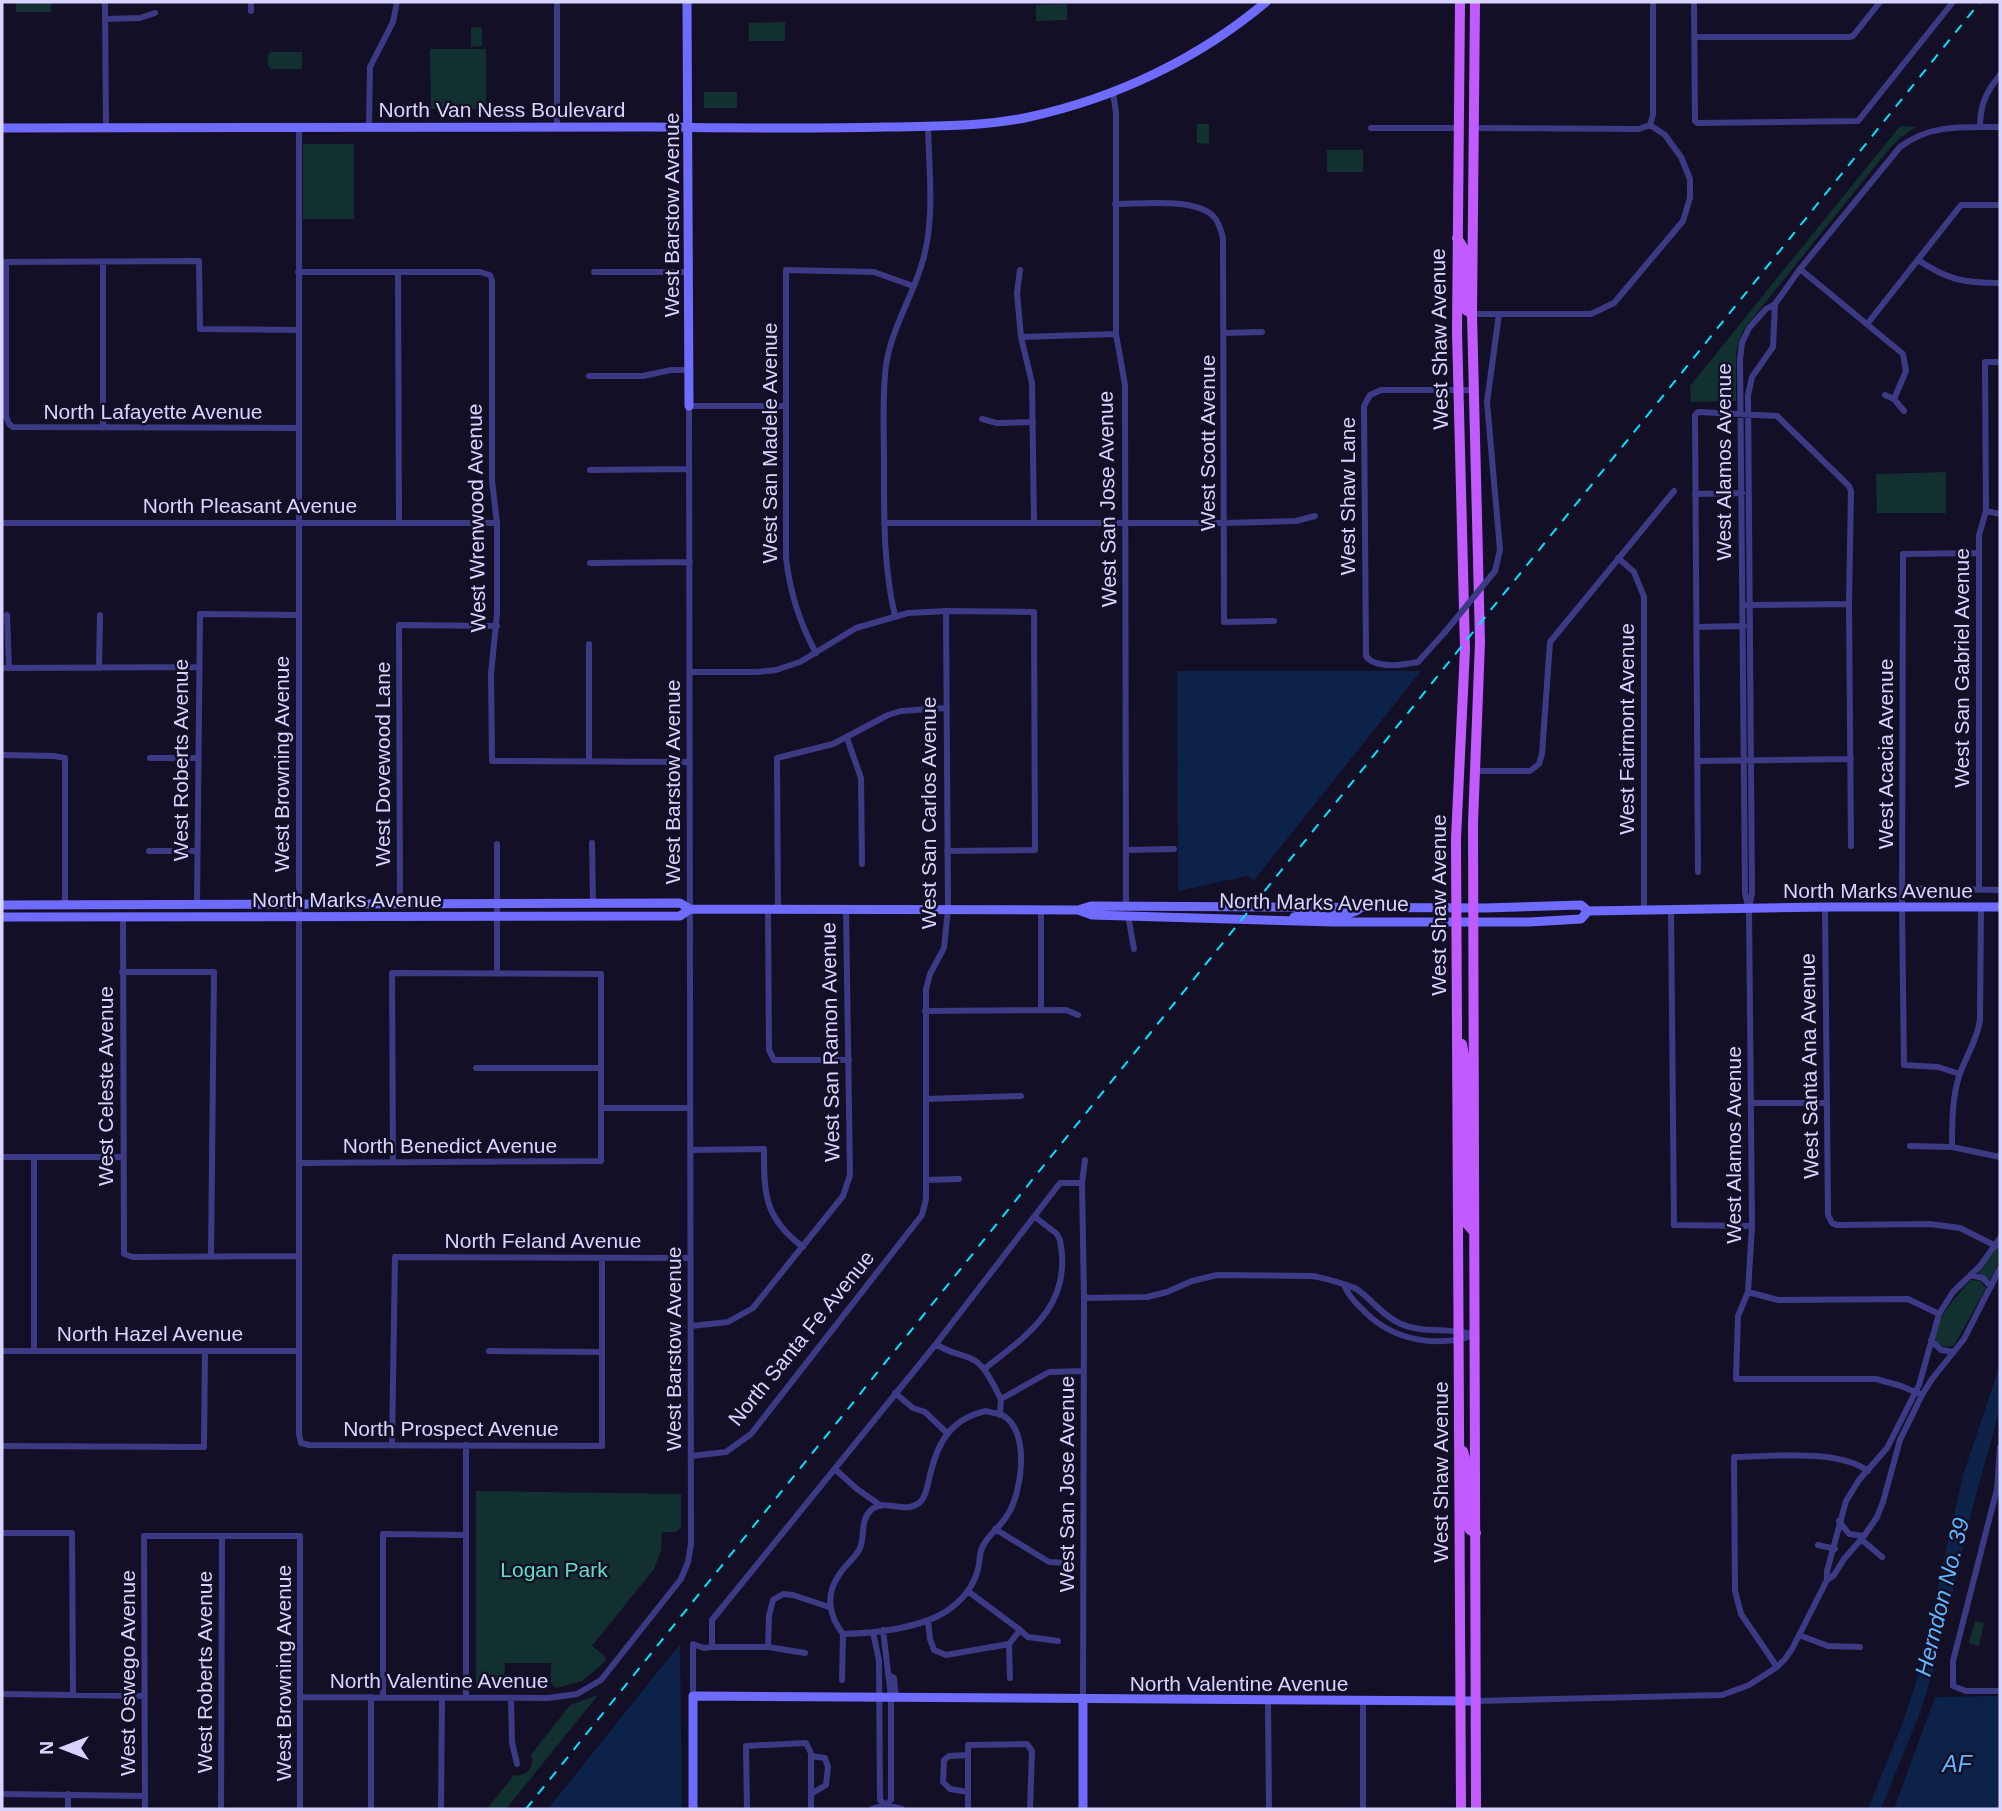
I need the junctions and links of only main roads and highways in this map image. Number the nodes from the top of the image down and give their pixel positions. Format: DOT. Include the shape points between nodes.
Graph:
graph roads {
  1 [pos="687,2"];
  2 [pos="1266,2"];
  3 [pos="1460,2"];
  4 [pos="1475,2"];
  5 [pos="1459,27"];
  6 [pos="2,128"];
  7 [pos="688,128"];
  8 [pos="1458,128"];
  9 [pos="1473,128"];
  10 [pos="1472,226"];
  11 [pos="1457,237"];
  12 [pos="1472,314"];
  13 [pos="689,406"];
  14 [pos="2,905"];
  15 [pos="76,905"];
  16 [pos="166,905"];
  17 [pos="1360,907"];
  18 [pos="2000,907"];
  19 [pos="1456,908"];
  20 [pos="1473,908"];
  21 [pos="690,909"];
  22 [pos="1127,910"];
  23 [pos="1588,911"];
  24 [pos="2,917"];
  25 [pos="45,917"];
  26 [pos="122,917"];
  27 [pos="1279,920"];
  28 [pos="1473,922"];
  29 [pos="1456,923"];
  30 [pos="1457,1016"];
  31 [pos="1459,1150"];
  32 [pos="1474,1155"];
  33 [pos="1474,1232"];
  34 [pos="1460,1436"];
  35 [pos="1476,1533"];
  36 [pos="1083,1700"];
  37 [pos="1460,1701"];
  38 [pos="1475,1701"];
  39 [pos="693,1809"];
  40 [pos="1083,1809"];
  41 [pos="1461,1809"];
  42 [pos="1476,1809"];
  1 -- 7 [label="main road, West Barstow Avenue"];
  2 -- 7 [label="main road, North Van Ness Boulevard" via="1171,66 1113,92 1026,118 929,127"];
  3 -- 5 [label="main road, West Shaw Avenue"];
  4 -- 9 [label="main road, West Shaw Avenue"];
  5 -- 8 [label="main road, West Shaw Avenue"];
  5 -- 9 [label="main road" via="1465,64 1465,120"];
  6 -- 7 [label="main road, North Van Ness Boulevard"];
  7 -- 13 [label="main road, West Barstow Avenue"];
  8 -- 10 [label="main road" via="1466,135 1466,191"];
  8 -- 11 [label="main road, West Shaw Avenue"];
  9 -- 10 [label="main road, West Shaw Avenue"];
  10 -- 12 [label="main road, West Shaw Avenue"];
  11 -- 12 [label="main road" via="1464,248 1464,308"];
  11 -- 19 [label="main road, West Shaw Avenue" via="1465,663"];
  12 -- 20 [label="main road, West Shaw Avenue" via="1480,607"];
  14 -- 15 [label="main road, North Marks Avenue"];
  15 -- 16 [label="main road, North Marks Avenue"];
  15 -- 25 [label="main road"];
  16 -- 21 [label="main road, North Marks Avenue" via="680,903"];
  16 -- 26 [label="main road" via="158,911 131,911"];
  17 -- 19 [label="main road, North Marks Avenue"];
  17 -- 22 [label="main road, North Marks Avenue"];
  17 -- 27 [label="main road" via="1349,914 1307,914"];
  18 -- 23 [label="main road, North Marks Avenue"];
  19 -- 20 [label="main road, North Marks Avenue"];
  19 -- 29 [label="main road, West Shaw Avenue"];
  20 -- 23 [label="main road, North Marks Avenue" via="1581,905"];
  20 -- 28 [label="main road, West Shaw Avenue"];
  21 -- 22 [label="main road, North Marks Avenue" via="1078,910 1091,906"];
  21 -- 26 [label="main road, North Marks Avenue" via="680,916"];
  22 -- 27 [label="main road, North Marks Avenue"];
  23 -- 28 [label="main road, North Marks Avenue" via="1581,919"];
  24 -- 25 [label="main road, North Marks Avenue"];
  25 -- 26 [label="main road, North Marks Avenue"];
  27 -- 29 [label="main road, North Marks Avenue"];
  28 -- 29 [label="main road, North Marks Avenue"];
  28 -- 32 [label="main road, West Shaw Avenue"];
  29 -- 30 [label="main road, West Shaw Avenue"];
  30 -- 31 [label="main road, West Shaw Avenue"];
  30 -- 32 [label="main road" via="1465,1062 1466,1146"];
  31 -- 33 [label="main road" via="1466,1160 1467,1224"];
  31 -- 34 [label="main road, West Shaw Avenue"];
  32 -- 33 [label="main road, West Shaw Avenue"];
  33 -- 35 [label="main road, West Shaw Avenue"];
  34 -- 35 [label="main road" via="1467,1465 1467,1524"];
  34 -- 37 [label="main road, West Shaw Avenue"];
  35 -- 38 [label="main road, West Shaw Avenue"];
  36 -- 37 [label="main road, North Valentine Avenue"];
  36 -- 39 [label="main road, North Valentine Avenue" via="694,1696"];
  36 -- 40 [label="main road, West San Jose Avenue"];
  37 -- 38 [label="main road, North Valentine Avenue"];
  37 -- 41 [label="main road, West Shaw Avenue"];
  38 -- 42 [label="main road, West Shaw Avenue"];
}
